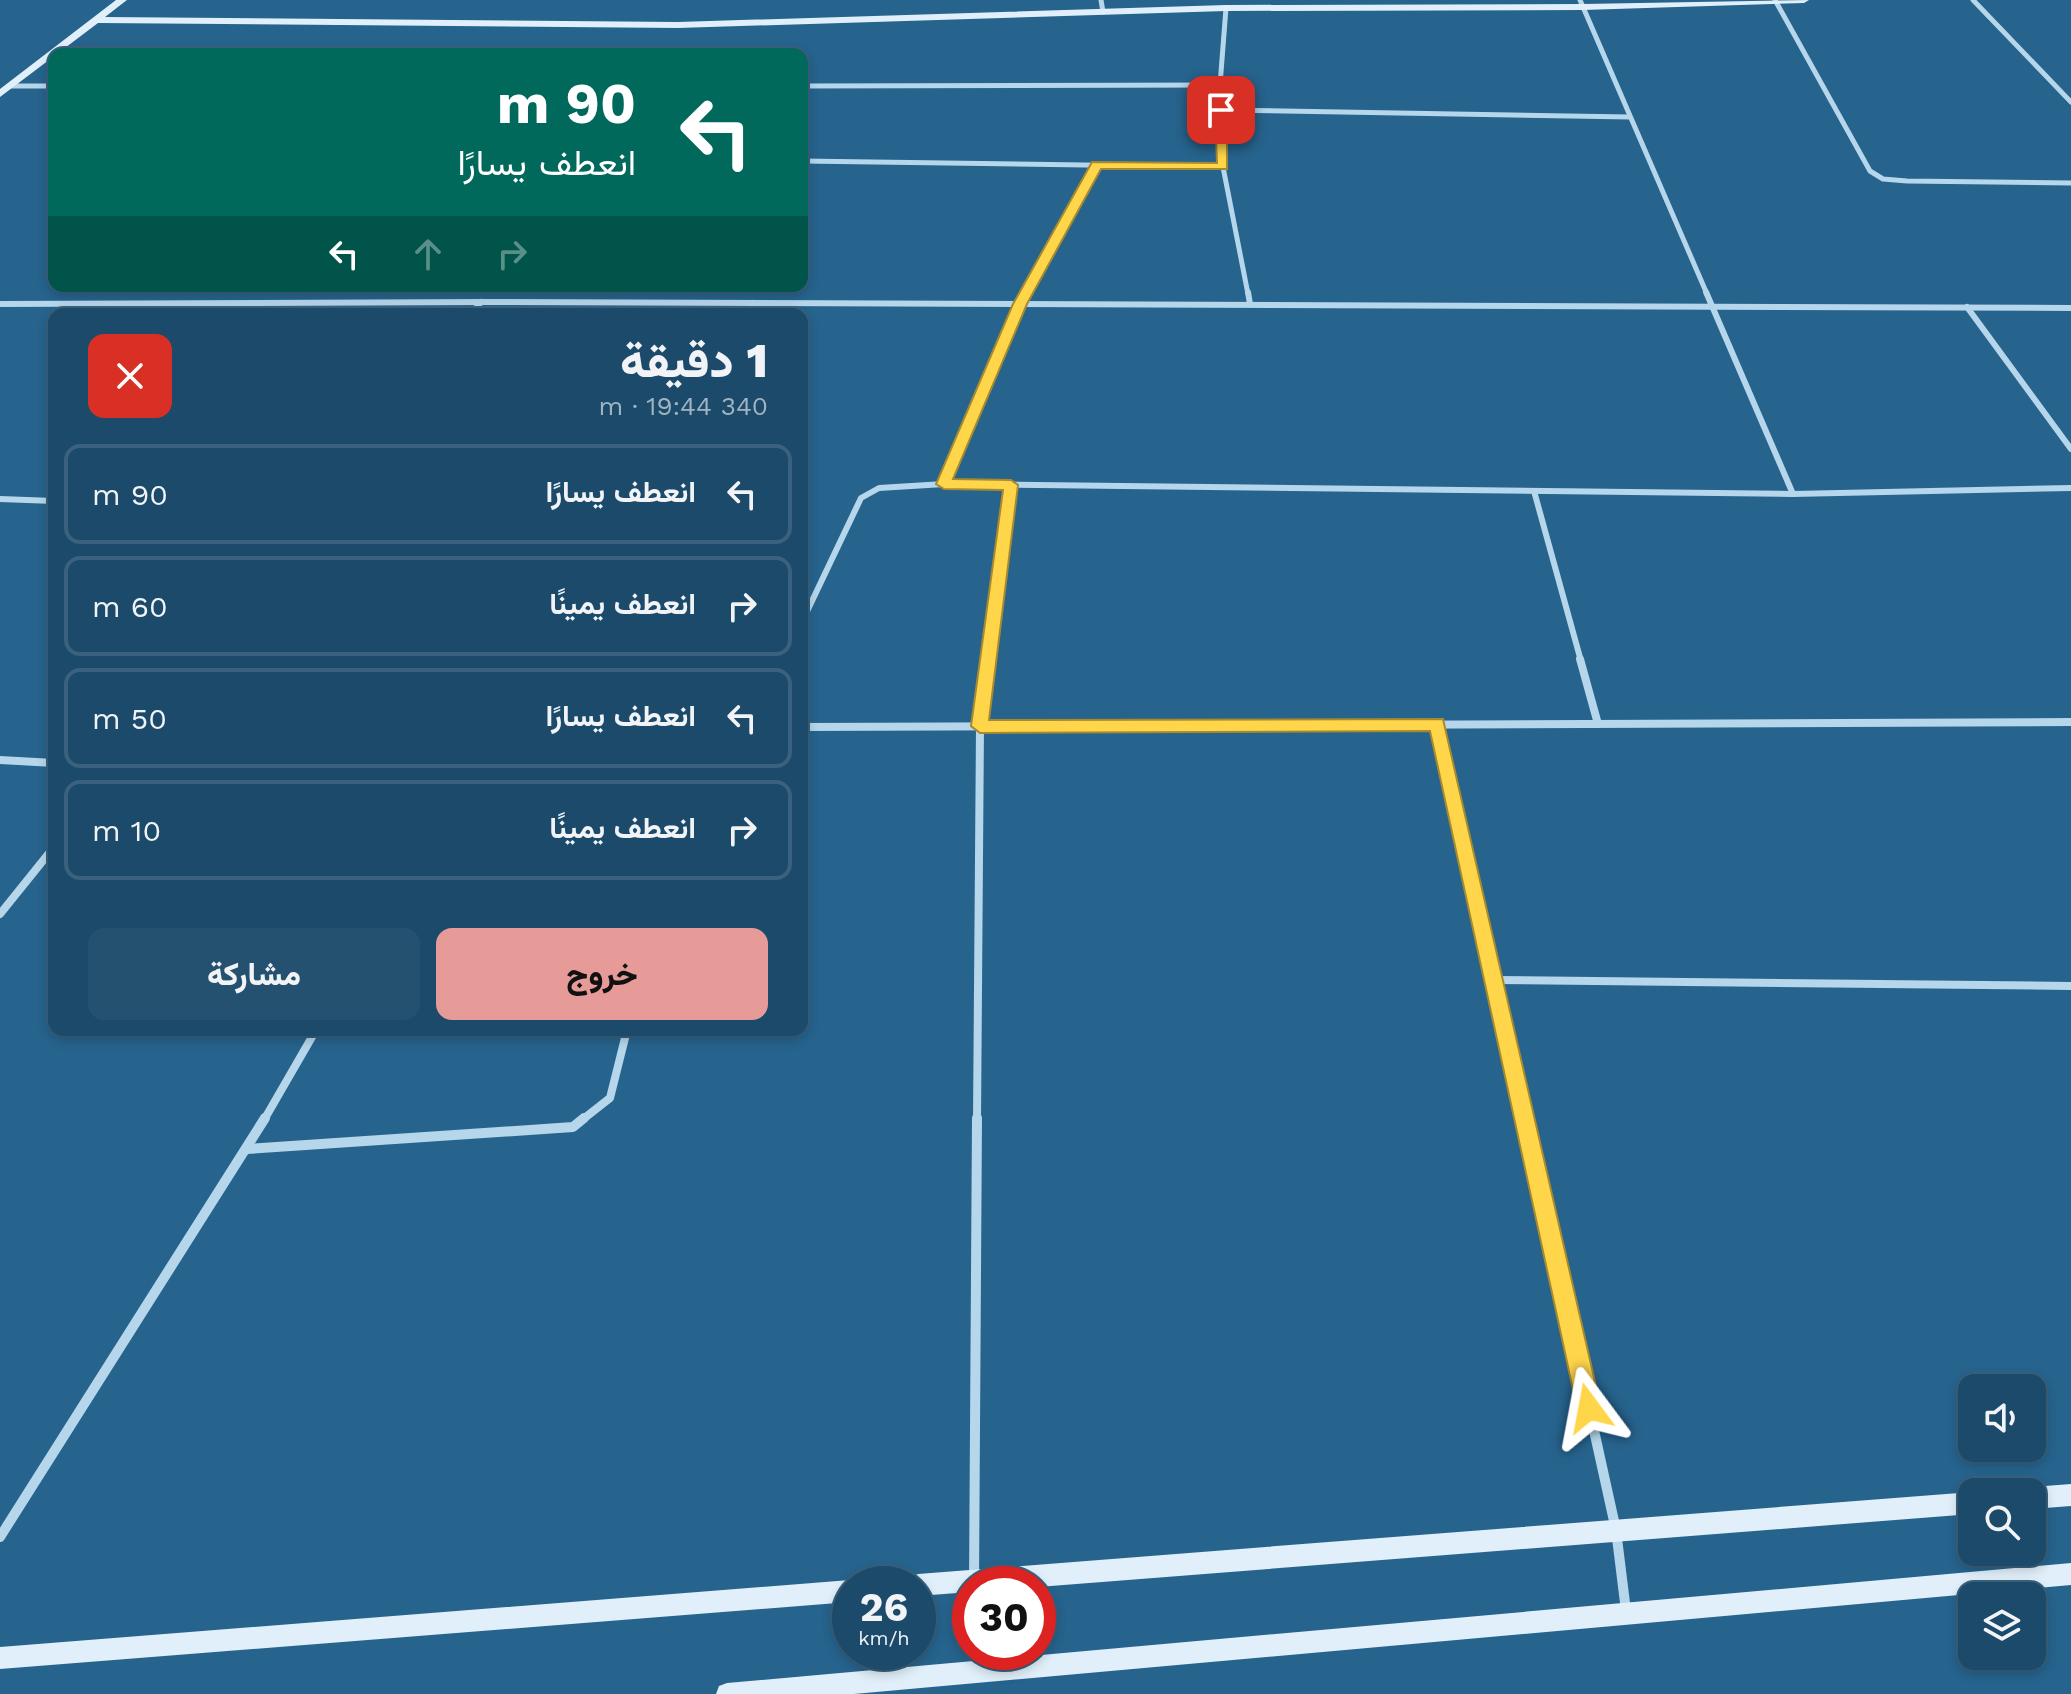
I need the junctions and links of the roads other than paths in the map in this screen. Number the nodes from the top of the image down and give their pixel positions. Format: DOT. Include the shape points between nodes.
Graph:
graph roads {
  1 [pos="122,0"];
  2 [pos="1101,0"];
  3 [pos="1804,0"];
  4 [pos="1973,0"];
  5 [pos="1776,1"];
  6 [pos="1582,3"];
  7 [pos="1393,4"];
  8 [pos="1226,8"];
  9 [pos="1103,12"];
  10 [pos="95,20"];
  11 [pos="58,48"];
  12 [pos="48,55"];
  13 [pos="1220,85"];
  14 [pos="48,86"];
  15 [pos="808,86"];
  16 [pos="3,89"];
  17 [pos="2071,102"];
  18 [pos="1221,110"];
  19 [pos="1630,117"];
  20 [pos="808,161"];
  21 [pos="1097,165"];
  22 [pos="1223,167"];
  23 [pos="2071,183"];
  24 [pos="481,302"];
  25 [pos="753,303"];
  26 [pos="0,304"];
  27 [pos="1020,304"];
  28 [pos="1250,304"];
  29 [pos="1710,306"];
  30 [pos="1967,307"];
  31 [pos="476,308"];
  32 [pos="750,308"];
  33 [pos="2071,308"];
  34 [pos="2071,449"];
  35 [pos="944,484"];
  36 [pos="1011,485"];
  37 [pos="2071,488"];
  38 [pos="1534,491"];
  39 [pos="1793,494"];
  40 [pos="0,499"];
  41 [pos="48,501"];
  42 [pos="808,609"];
  43 [pos="2071,722"];
  44 [pos="1437,724"];
  45 [pos="1598,724"];
  46 [pos="980,726"];
  47 [pos="808,727"];
  48 [pos="0,760"];
  49 [pos="48,763"];
  50 [pos="48,854"];
  51 [pos="0,914"];
  52 [pos="1494,980"];
  53 [pos="2071,986"];
  54 [pos="313,1036"];
  55 [pos="626,1036"];
  56 [pos="247,1149"];
  57 [pos="2071,1495"];
  58 [pos="2046,1497"];
  59 [pos="1958,1504"];
  60 [pos="1616,1530"];
  61 [pos="0,1537"];
  62 [pos="973,1566"];
  63 [pos="2071,1574"];
  64 [pos="1056,1575"];
  65 [pos="832,1592"];
  66 [pos="1626,1614"];
  67 [pos="1056,1656"];
  68 [pos="0,1658"];
  69 [pos="952,1666"];
  70 [pos="727,1694"];
  1 -- 10 [label="street"];
  2 -- 9 [label="street"];
  3 -- 5 [label="street"];
  4 -- 17 [label="street"];
  5 -- 6 [label="street"];
  5 -- 23 [label="street" via="1870,171 1883,179 1907,181"];
  6 -- 7 [label="street"];
  6 -- 19 [label="street"];
  7 -- 8 [label="street"];
  8 -- 9 [label="street"];
  8 -- 13 [label="street"];
  9 -- 10 [label="street" via="678,25"];
  10 -- 11 [label="street"];
  12 -- 16 [label="street"];
  13 -- 15 [label="street"];
  13 -- 18 [label="street"];
  14 -- 16 [label="street"];
  18 -- 19 [label="street"];
  18 -- 22 [label="street"];
  19 -- 29 [label="street"];
  20 -- 21 [label="street"];
  21 -- 22 [label="street"];
  21 -- 27 [label="street"];
  22 -- 28 [label="street"];
  24 -- 25 [label="street"];
  24 -- 26 [label="street"];
  24 -- 31 [label="street"];
  25 -- 27 [label="street"];
  25 -- 32 [label="street"];
  27 -- 28 [label="street"];
  27 -- 35 [label="street"];
  28 -- 29 [label="street"];
  29 -- 30 [label="street"];
  29 -- 39 [label="street"];
  30 -- 33 [label="street"];
  30 -- 34 [label="street"];
  35 -- 36 [label="street"];
  35 -- 42 [label="street" via="879,488 861,498"];
  36 -- 38 [label="street"];
  36 -- 46 [label="street"];
  37 -- 39 [label="street"];
  38 -- 39 [label="street"];
  38 -- 45 [label="street"];
  40 -- 41 [label="street"];
  43 -- 45 [label="street"];
  44 -- 45 [label="street"];
  44 -- 46 [label="street"];
  44 -- 52 [label="street"];
  46 -- 47 [label="street"];
  46 -- 62 [label="street"];
  48 -- 49 [label="street"];
  50 -- 51 [label="street"];
  52 -- 53 [label="street"];
  52 -- 60 [label="street"];
  54 -- 56 [label="street"];
  55 -- 56 [label="street" via="610,1098 573,1127"];
  56 -- 61 [label="street"];
  57 -- 58 [label="street"];
  59 -- 60 [label="street"];
  60 -- 64 [label="street"];
  60 -- 66 [label="street"];
  63 -- 66 [label="street"];
  65 -- 68 [label="street"];
  66 -- 67 [label="street"];
  69 -- 70 [label="street"];
}
